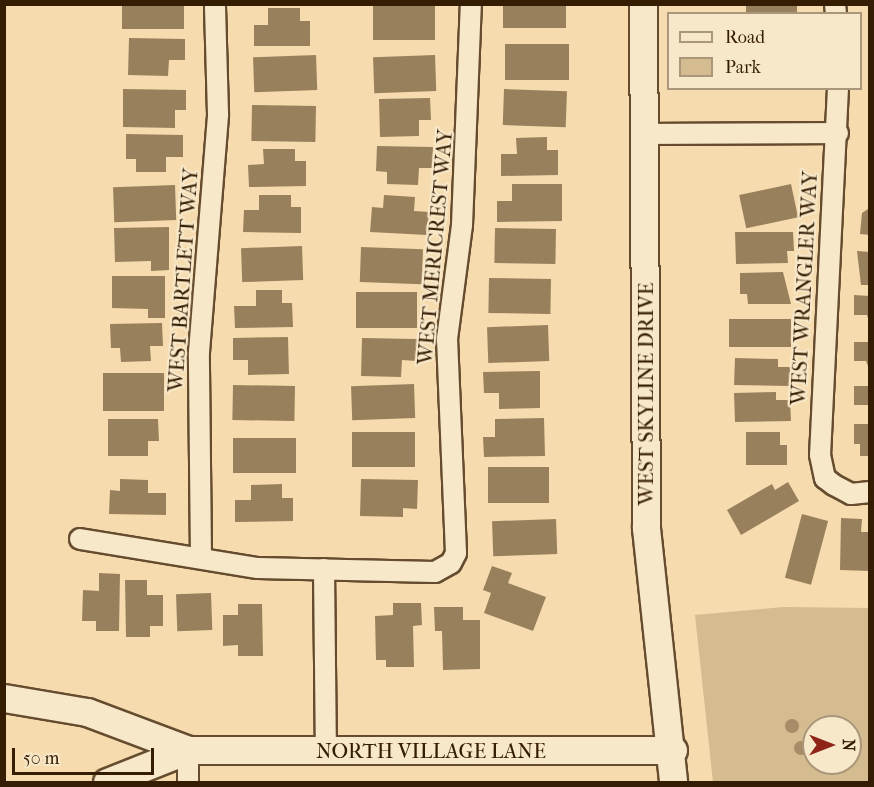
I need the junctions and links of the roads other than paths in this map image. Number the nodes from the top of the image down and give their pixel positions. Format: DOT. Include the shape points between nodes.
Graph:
graph roads {
  1 [pos="215,4"];
  2 [pos="471,4"];
  3 [pos="643,4"];
  4 [pos="838,90"];
  5 [pos="838,133"];
  6 [pos="645,135"];
  7 [pos="870,492"];
  8 [pos="80,539"];
  9 [pos="201,558"];
  10 [pos="324,569"];
  11 [pos="4,698"];
  12 [pos="188,750"];
  13 [pos="673,750"];
  14 [pos="326,751"];
  15 [pos="107,783"];
  16 [pos="188,783"];
  17 [pos="673,783"];
  1 -- 9 [label="street, WEST BARTLETT WAY" via="218,114 200,352"];
  2 -- 10 [label="street, WEST MERICREST WAY" via="462,225 447,339 456,553 451,563 435,572"];
  3 -- 6 [label="street, WEST SKYLINE DRIVE"];
  4 -- 5 [label="street, WEST WRANGLER WAY"];
  5 -- 6 [label="street"];
  5 -- 7 [label="street, WEST WRANGLER WAY" via="820,455 825,478 834,485 851,494"];
  6 -- 13 [label="street, WEST SKYLINE DRIVE" via="648,576"];
  8 -- 9 [label="street"];
  9 -- 10 [label="street" via="258,568"];
  10 -- 14 [label="street"];
  11 -- 12 [label="street, NORTH VILLAGE LANE" via="87,712"];
  12 -- 14 [label="street, NORTH VILLAGE LANE"];
  12 -- 15 [label="street, NORTH VILLAGE LANE"];
  12 -- 16 [label="street"];
  13 -- 14 [label="street, NORTH VILLAGE LANE"];
  13 -- 17 [label="street, WEST SKYLINE DRIVE"];
}
